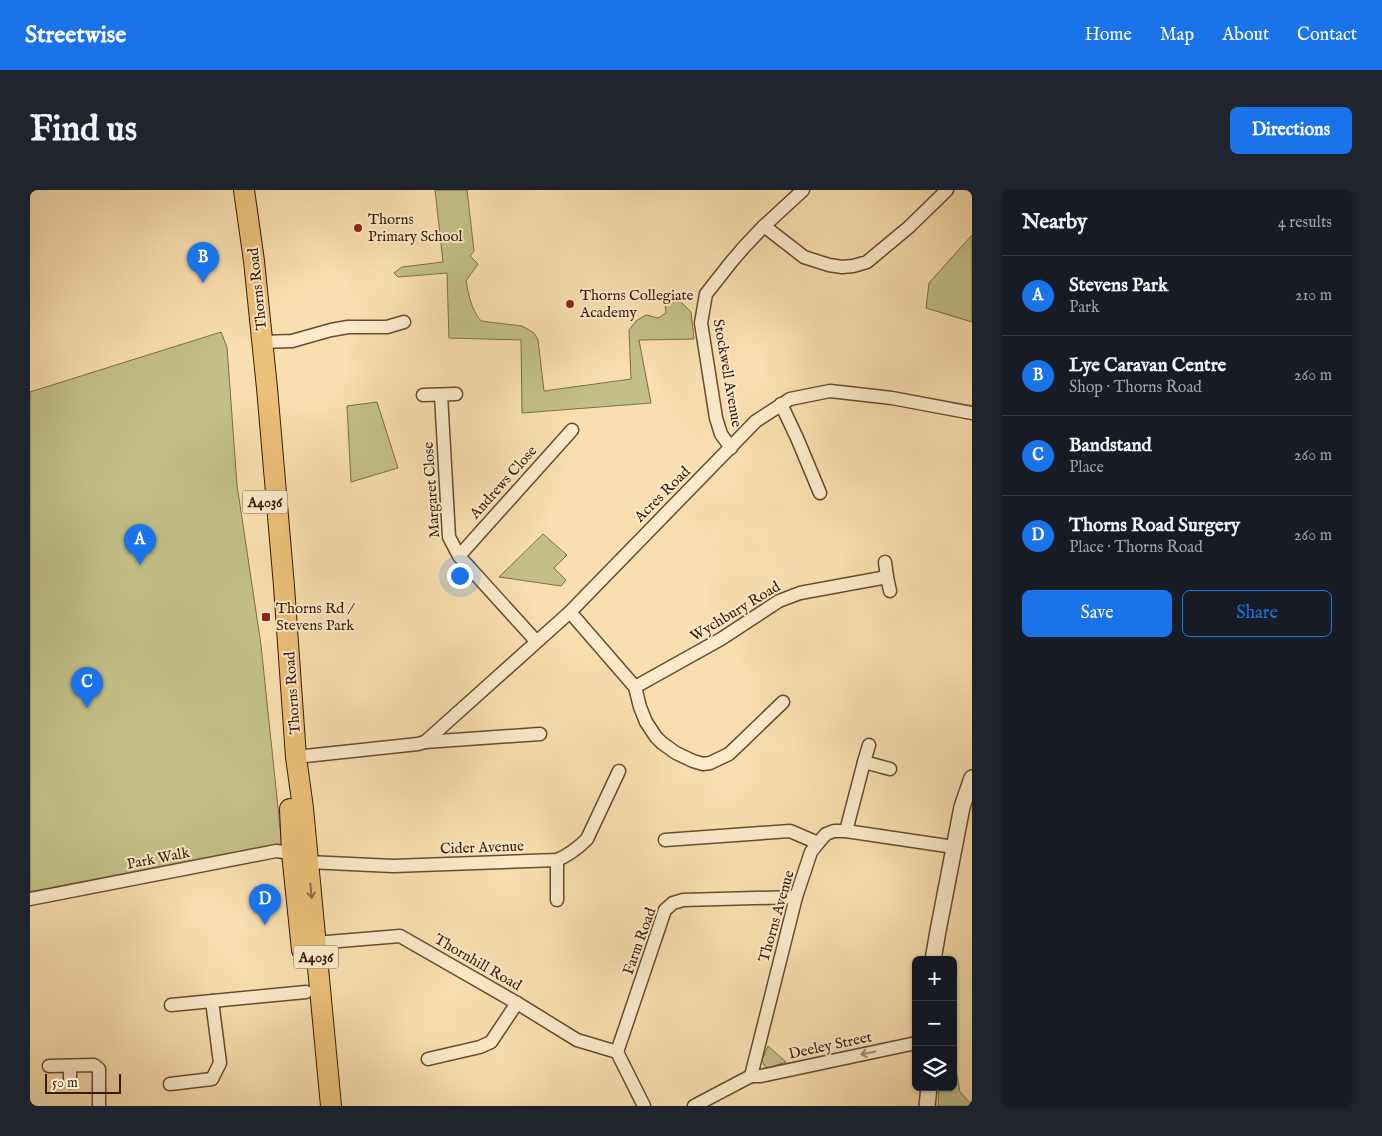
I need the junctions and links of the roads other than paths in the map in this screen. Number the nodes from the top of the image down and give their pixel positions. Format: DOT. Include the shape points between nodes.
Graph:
graph roads {
  1 [pos="232,190"];
  2 [pos="244,190"];
  3 [pos="803,190"];
  4 [pos="947,190"];
  5 [pos="764,226"];
  6 [pos="404,322"];
  7 [pos="262,342"];
  8 [pos="456,394"];
  9 [pos="423,395"];
  10 [pos="441,395"];
  11 [pos="781,404"];
  12 [pos="972,413"];
  13 [pos="572,430"];
  14 [pos="731,448"];
  15 [pos="820,493"];
  16 [pos="459,556"];
  17 [pos="886,562"];
  18 [pos="887,577"];
  19 [pos="890,592"];
  20 [pos="570,612"];
  21 [pos="536,641"];
  22 [pos="636,688"];
  23 [pos="783,702"];
  24 [pos="540,734"];
  25 [pos="425,742"];
  26 [pos="869,745"];
  27 [pos="296,757"];
  28 [pos="864,762"];
  29 [pos="890,769"];
  30 [pos="612,777"];
  31 [pos="972,778"];
  32 [pos="846,831"];
  33 [pos="665,840"];
  34 [pos="818,843"];
  35 [pos="954,847"];
  36 [pos="300,857"];
  37 [pos="557,860"];
  38 [pos="796,897"];
  39 [pos="30,899"];
  40 [pos="557,900"];
  41 [pos="315,943"];
  42 [pos="934,956"];
  43 [pos="306,992"];
  44 [pos="212,1001"];
  45 [pos="517,1003"];
  46 [pos="171,1005"];
  47 [pos="912,1044"];
  48 [pos="617,1052"];
  49 [pos="428,1060"];
  50 [pos="49,1066"];
  51 [pos="70,1066"];
  52 [pos="751,1076"];
  53 [pos="70,1082"];
  54 [pos="170,1084"];
  55 [pos="929,1091"];
  56 [pos="99,1106"];
  57 [pos="319,1106"];
  58 [pos="331,1106"];
  59 [pos="644,1106"];
  60 [pos="694,1106"];
  61 [pos="927,1106"];
  1 -- 36 [label="highway, Thorns Road / A4036" via="244,267 290,806"];
  2 -- 7 [label="highway, Thorns Road / A4036"];
  3 -- 5 [label="street, Stockwell Avenue"];
  4 -- 5 [label="street" via="866,262 853,266 829,265 804,257"];
  5 -- 14 [label="street, Stockwell Avenue" via="706,294 701,323 716,418 721,434"];
  6 -- 7 [label="street" via="387,327 348,327 292,341"];
  7 -- 27 [label="highway, Thorns Road / A4036"];
  8 -- 10 [label="street"];
  9 -- 10 [label="street"];
  10 -- 16 [label="street, Margaret Close" via="449,537"];
  11 -- 12 [label="street, Acres Road" via="790,399 830,391 892,398"];
  11 -- 14 [label="street, Acres Road" via="756,421"];
  11 -- 15 [label="street"];
  13 -- 16 [label="street, Andrews Close"];
  14 -- 20 [label="street, Acres Road"];
  16 -- 21 [label="street, Margaret Close"];
  17 -- 18 [label="street"];
  18 -- 19 [label="street"];
  18 -- 22 [label="street, Wychbury Road" via="800,592 779,601"];
  20 -- 21 [label="street, Acres Road"];
  20 -- 22 [label="street"];
  21 -- 25 [label="street, Acres Road"];
  22 -- 23 [label="street" via="646,722 656,737 676,753 703,764 729,754"];
  24 -- 25 [label="street"];
  25 -- 27 [label="street"];
  26 -- 28 [label="street"];
  27 -- 36 [label="highway, Thorns Road / A4036"];
  28 -- 29 [label="street"];
  28 -- 32 [label="street"];
  30 -- 37 [label="street, Cider Avenue" via="587,839"];
  31 -- 35 [label="street"];
  32 -- 34 [label="street" via="834,830"];
  32 -- 35 [label="street"];
  33 -- 34 [label="street" via="790,831"];
  34 -- 38 [label="street, Thorns Avenue" via="811,852"];
  35 -- 42 [label="street"];
  36 -- 37 [label="street, Cider Avenue" via="393,866"];
  36 -- 39 [label="street, Park Walk" via="276,851"];
  36 -- 41 [label="highway, Thorns Road / A4036, one-way"];
  36 -- 43 [label="highway, Thorns Road / A4036"];
  37 -- 40 [label="street"];
  38 -- 48 [label="street, Farm Road" via="683,900 673,903 666,910"];
  38 -- 52 [label="street, Thorns Avenue"];
  41 -- 45 [label="street, Thornhill Road" via="400,936"];
  41 -- 58 [label="highway, Thorns Road / A4036"];
  43 -- 44 [label="street"];
  43 -- 57 [label="highway, Thorns Road / A4036"];
  44 -- 46 [label="street"];
  44 -- 54 [label="street" via="220,1063 212,1079"];
  45 -- 48 [label="street, Thornhill Road" via="577,1040"];
  45 -- 49 [label="street" via="491,1042"];
  47 -- 52 [label="street, Deeley Street, one-way"];
  48 -- 59 [label="street"];
  50 -- 51 [label="street"];
  51 -- 53 [label="street"];
  51 -- 56 [label="street" via="94,1065 99,1069"];
  52 -- 60 [label="street"];
  55 -- 61 [label="street"];
}
